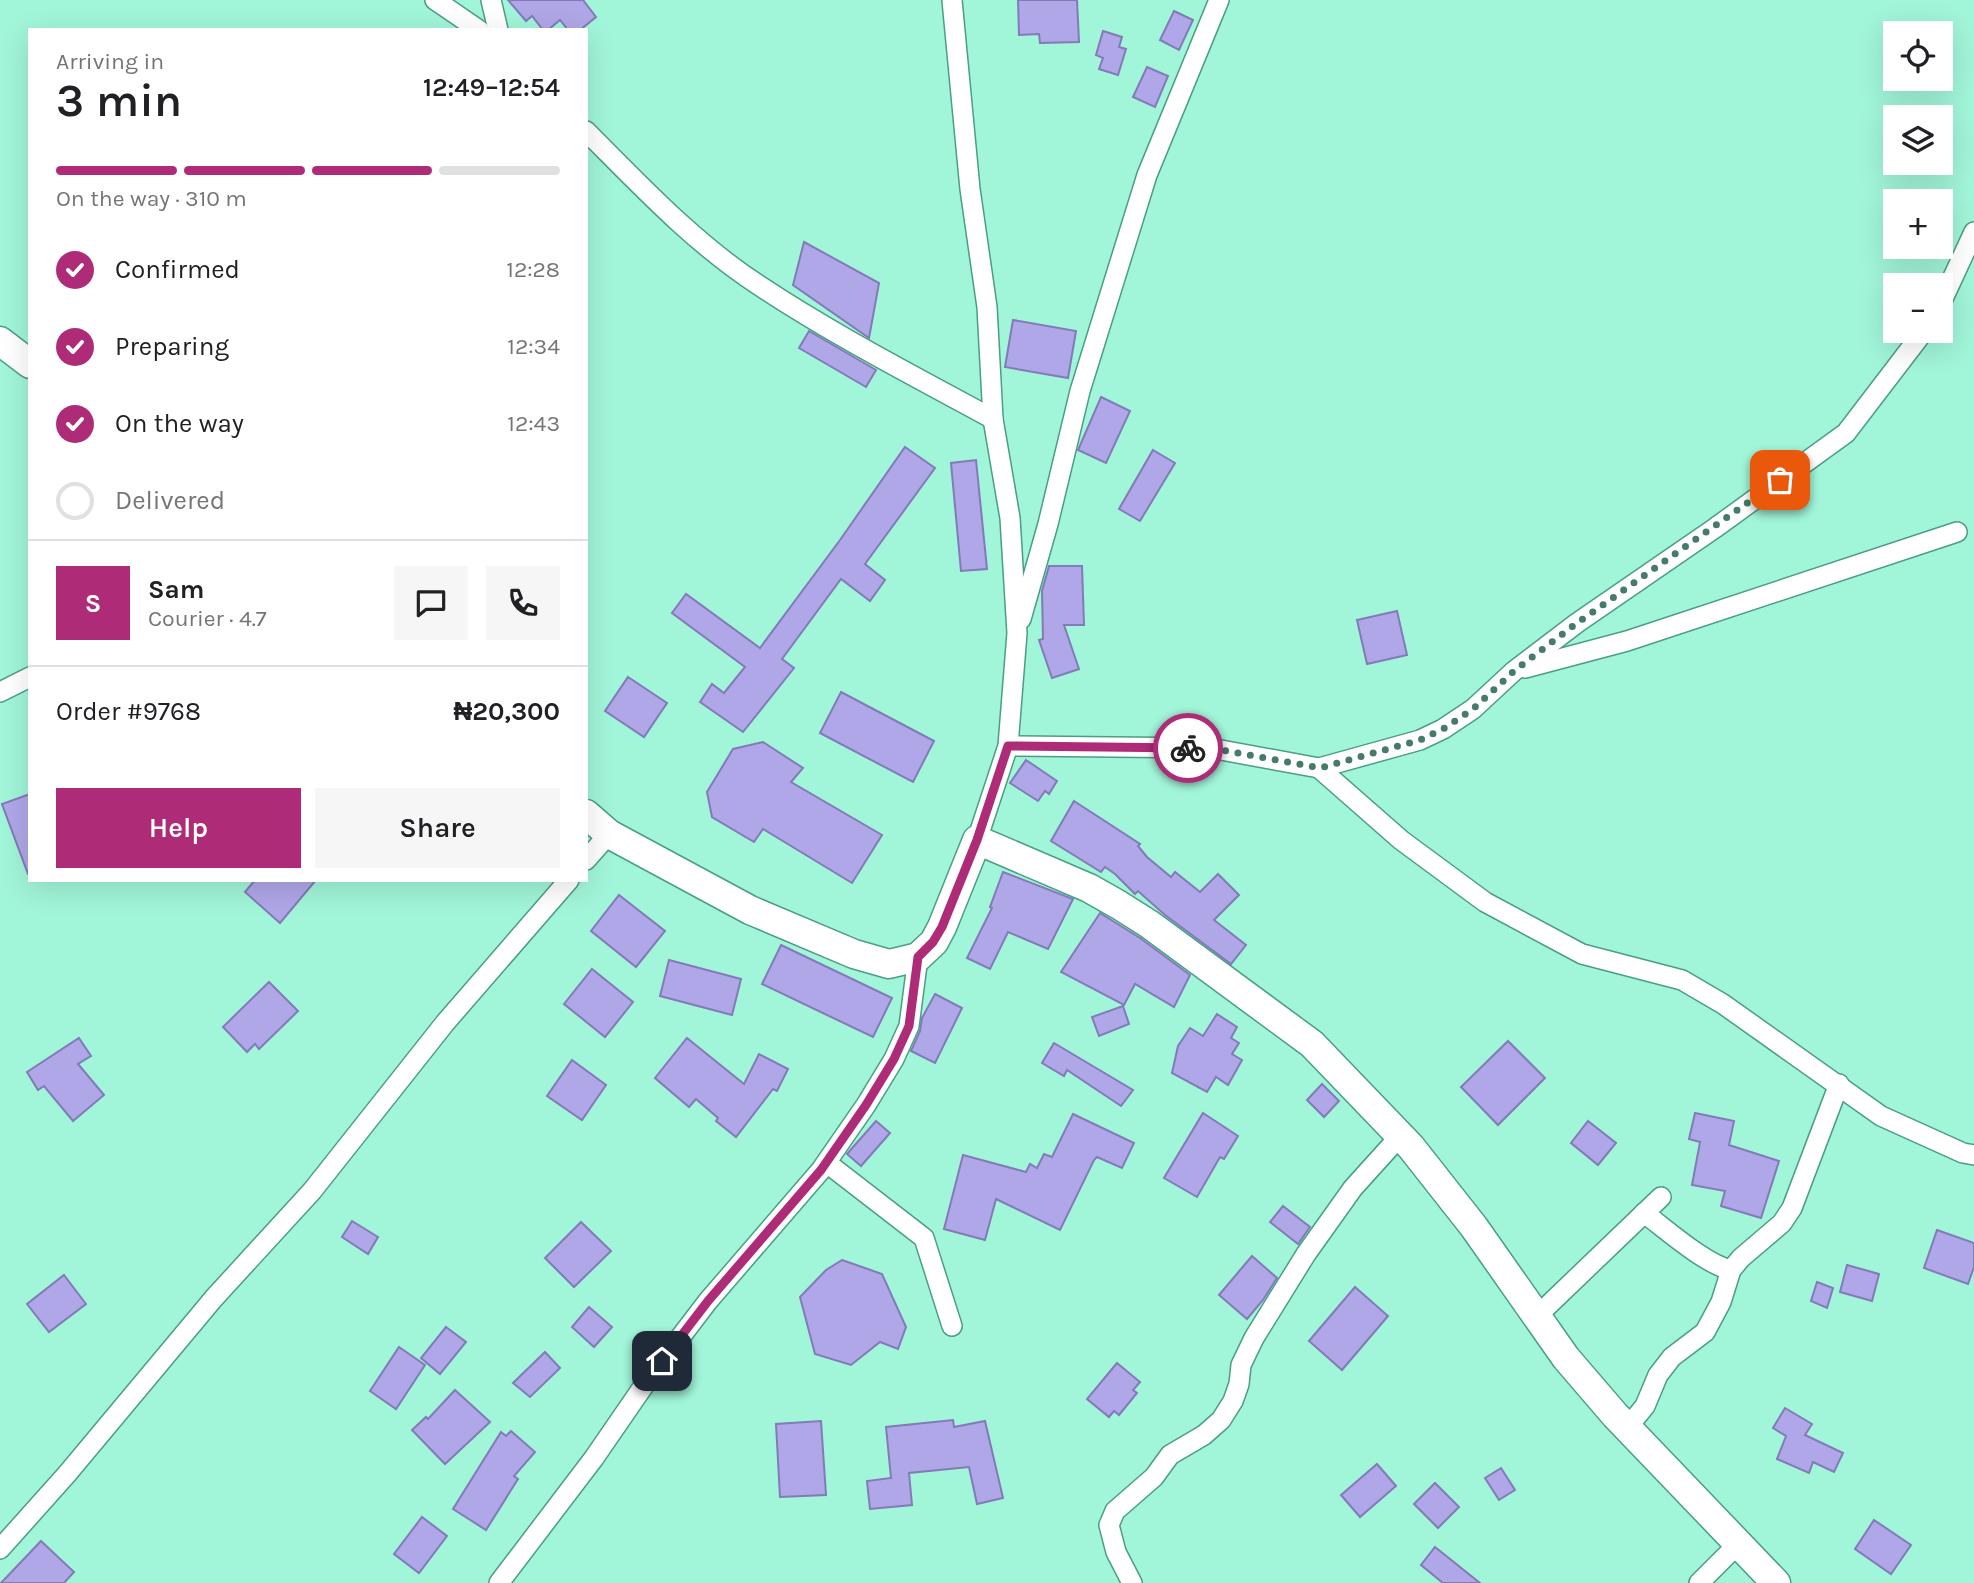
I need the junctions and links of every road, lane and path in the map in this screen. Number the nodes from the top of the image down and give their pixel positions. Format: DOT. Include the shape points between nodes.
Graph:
graph roads {
  1 [pos="435,0"];
  2 [pos="492,0"];
  3 [pos="952,0"];
  4 [pos="1219,0"];
  5 [pos="477,28"];
  6 [pos="498,28"];
  7 [pos="588,133"];
  8 [pos="1974,232"];
  9 [pos="1953,277"];
  10 [pos="0,341"];
  11 [pos="1915,343"];
  12 [pos="28,362"];
  13 [pos="993,419"];
  14 [pos="1957,532"];
  15 [pos="1017,633"];
  16 [pos="1514,671"];
  17 [pos="28,678"];
  18 [pos="0,692"];
  19 [pos="1008,746"];
  20 [pos="1320,768"];
  21 [pos="588,816"];
  22 [pos="609,834"];
  23 [pos="977,840"];
  24 [pos="588,858"];
  25 [pos="567,882"];
  26 [pos="918,957"];
  27 [pos="1839,1084"];
  28 [pos="1400,1136"];
  29 [pos="1974,1155"];
  30 [pos="827,1163"];
  31 [pos="1661,1197"];
  32 [pos="1644,1213"];
  33 [pos="1731,1270"];
  34 [pos="1537,1316"];
  35 [pos="952,1326"];
  36 [pos="1627,1428"];
  37 [pos="1739,1544"];
  38 [pos="0,1549"];
  39 [pos="1763,1578"];
  40 [pos="499,1583"];
  41 [pos="1132,1583"];
  42 [pos="1699,1583"];
  1 -- 5 [label="street"];
  2 -- 6 [label="street"];
  3 -- 13 [label="street" via="970,189 987,307"];
  4 -- 15 [label="street" via="1143,188 1080,391"];
  7 -- 13 [label="street" via="670,216 755,283"];
  8 -- 9 [label="street"];
  10 -- 12 [label="street"];
  11 -- 16 [label="street" via="1846,433"];
  13 -- 15 [label="street" via="1010,519"];
  14 -- 16 [label="street" via="1627,641"];
  15 -- 19 [label="street"];
  16 -- 20 [label="street" via="1443,729 1420,740"];
  17 -- 18 [label="street"];
  19 -- 20 [label="street" via="1210,748"];
  19 -- 23 [label="street"];
  20 -- 27 [label="street" via="1401,840 1485,902 1582,954 1682,980"];
  21 -- 22 [label="street"];
  22 -- 24 [label="street"];
  22 -- 26 [label="street" via="750,910 855,954 889,964"];
  23 -- 26 [label="street" via="942,927"];
  23 -- 28 [label="street" via="1088,888 1149,924 1312,1044"];
  25 -- 38 [label="street" via="445,1023 312,1191 214,1298"];
  26 -- 30 [label="street" via="909,1026 887,1071"];
  27 -- 29 [label="street" via="1881,1115"];
  27 -- 33 [label="street" via="1793,1208"];
  28 -- 34 [label="street" via="1474,1227"];
  28 -- 41 [label="street" via="1353,1188 1306,1254 1254,1338 1241,1365 1233,1401 1221,1420 1170,1455 1154,1477 1115,1511 1109,1525"];
  30 -- 35 [label="street" via="923,1238"];
  30 -- 40 [label="street" via="708,1301"];
  31 -- 32 [label="street"];
  32 -- 33 [label="street"];
  32 -- 34 [label="street"];
  33 -- 36 [label="street" via="1705,1332 1671,1357 1645,1406"];
  34 -- 36 [label="street" via="1566,1358"];
  36 -- 37 [label="street"];
  37 -- 39 [label="street"];
  37 -- 42 [label="street"];
}
